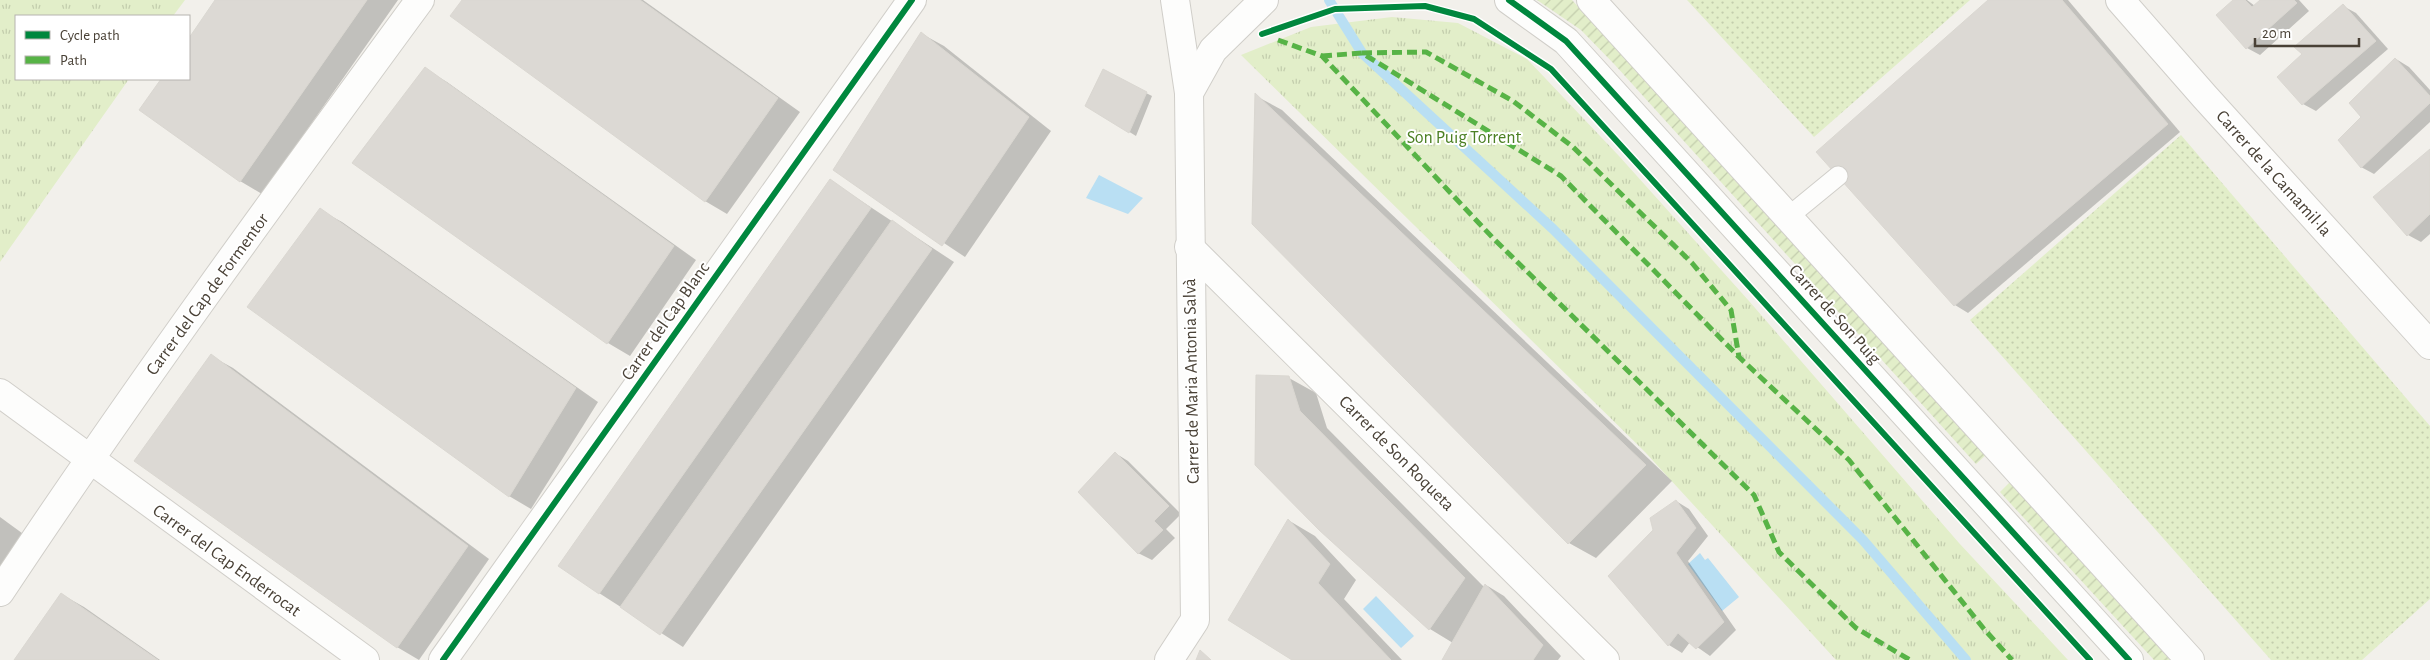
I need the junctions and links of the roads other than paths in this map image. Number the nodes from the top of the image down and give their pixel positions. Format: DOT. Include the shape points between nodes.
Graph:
graph roads {
  1 [pos="420,0"];
  2 [pos="912,0"];
  3 [pos="1175,0"];
  4 [pos="1264,0"];
  5 [pos="1509,0"];
  6 [pos="1591,0"];
  7 [pos="2120,0"];
  8 [pos="1189,94"];
  9 [pos="1838,176"];
  10 [pos="1788,217"];
  11 [pos="1190,247"];
  12 [pos="2430,345"];
  13 [pos="0,393"];
  14 [pos="89,460"];
  15 [pos="0,592"];
  16 [pos="365,660"];
  17 [pos="443,660"];
  18 [pos="1169,660"];
  19 [pos="1604,660"];
  20 [pos="2129,660"];
  21 [pos="2190,660"];
  1 -- 14 [label="street, Carrer del Cap de Formentor"];
  2 -- 17 [label="street, Carrer del Cap Blanc"];
  3 -- 8 [label="street, Carrer de Maria Antonia Salvà"];
  4 -- 8 [label="street, Carrer de Maria Antonia Salvà" via="1213,50"];
  5 -- 20 [label="street, Carrer de Son Puig" via="1566,41"];
  6 -- 10 [label="street, Carrer de Son Puig"];
  7 -- 12 [label="street, Carrer de la Camamil·la"];
  8 -- 11 [label="street, Carrer de Maria Antonia Salvà"];
  9 -- 10 [label="lane"];
  10 -- 21 [label="street, Carrer de Son Puig"];
  11 -- 18 [label="street, Carrer de Maria Antonia Salvà" via="1195,620"];
  11 -- 19 [label="street, Carrer de Son Roqueta"];
  13 -- 14 [label="street"];
  14 -- 15 [label="street, Carrer del Cap de Formentor"];
  14 -- 16 [label="street, Carrer del Cap Enderrocat"];
}
